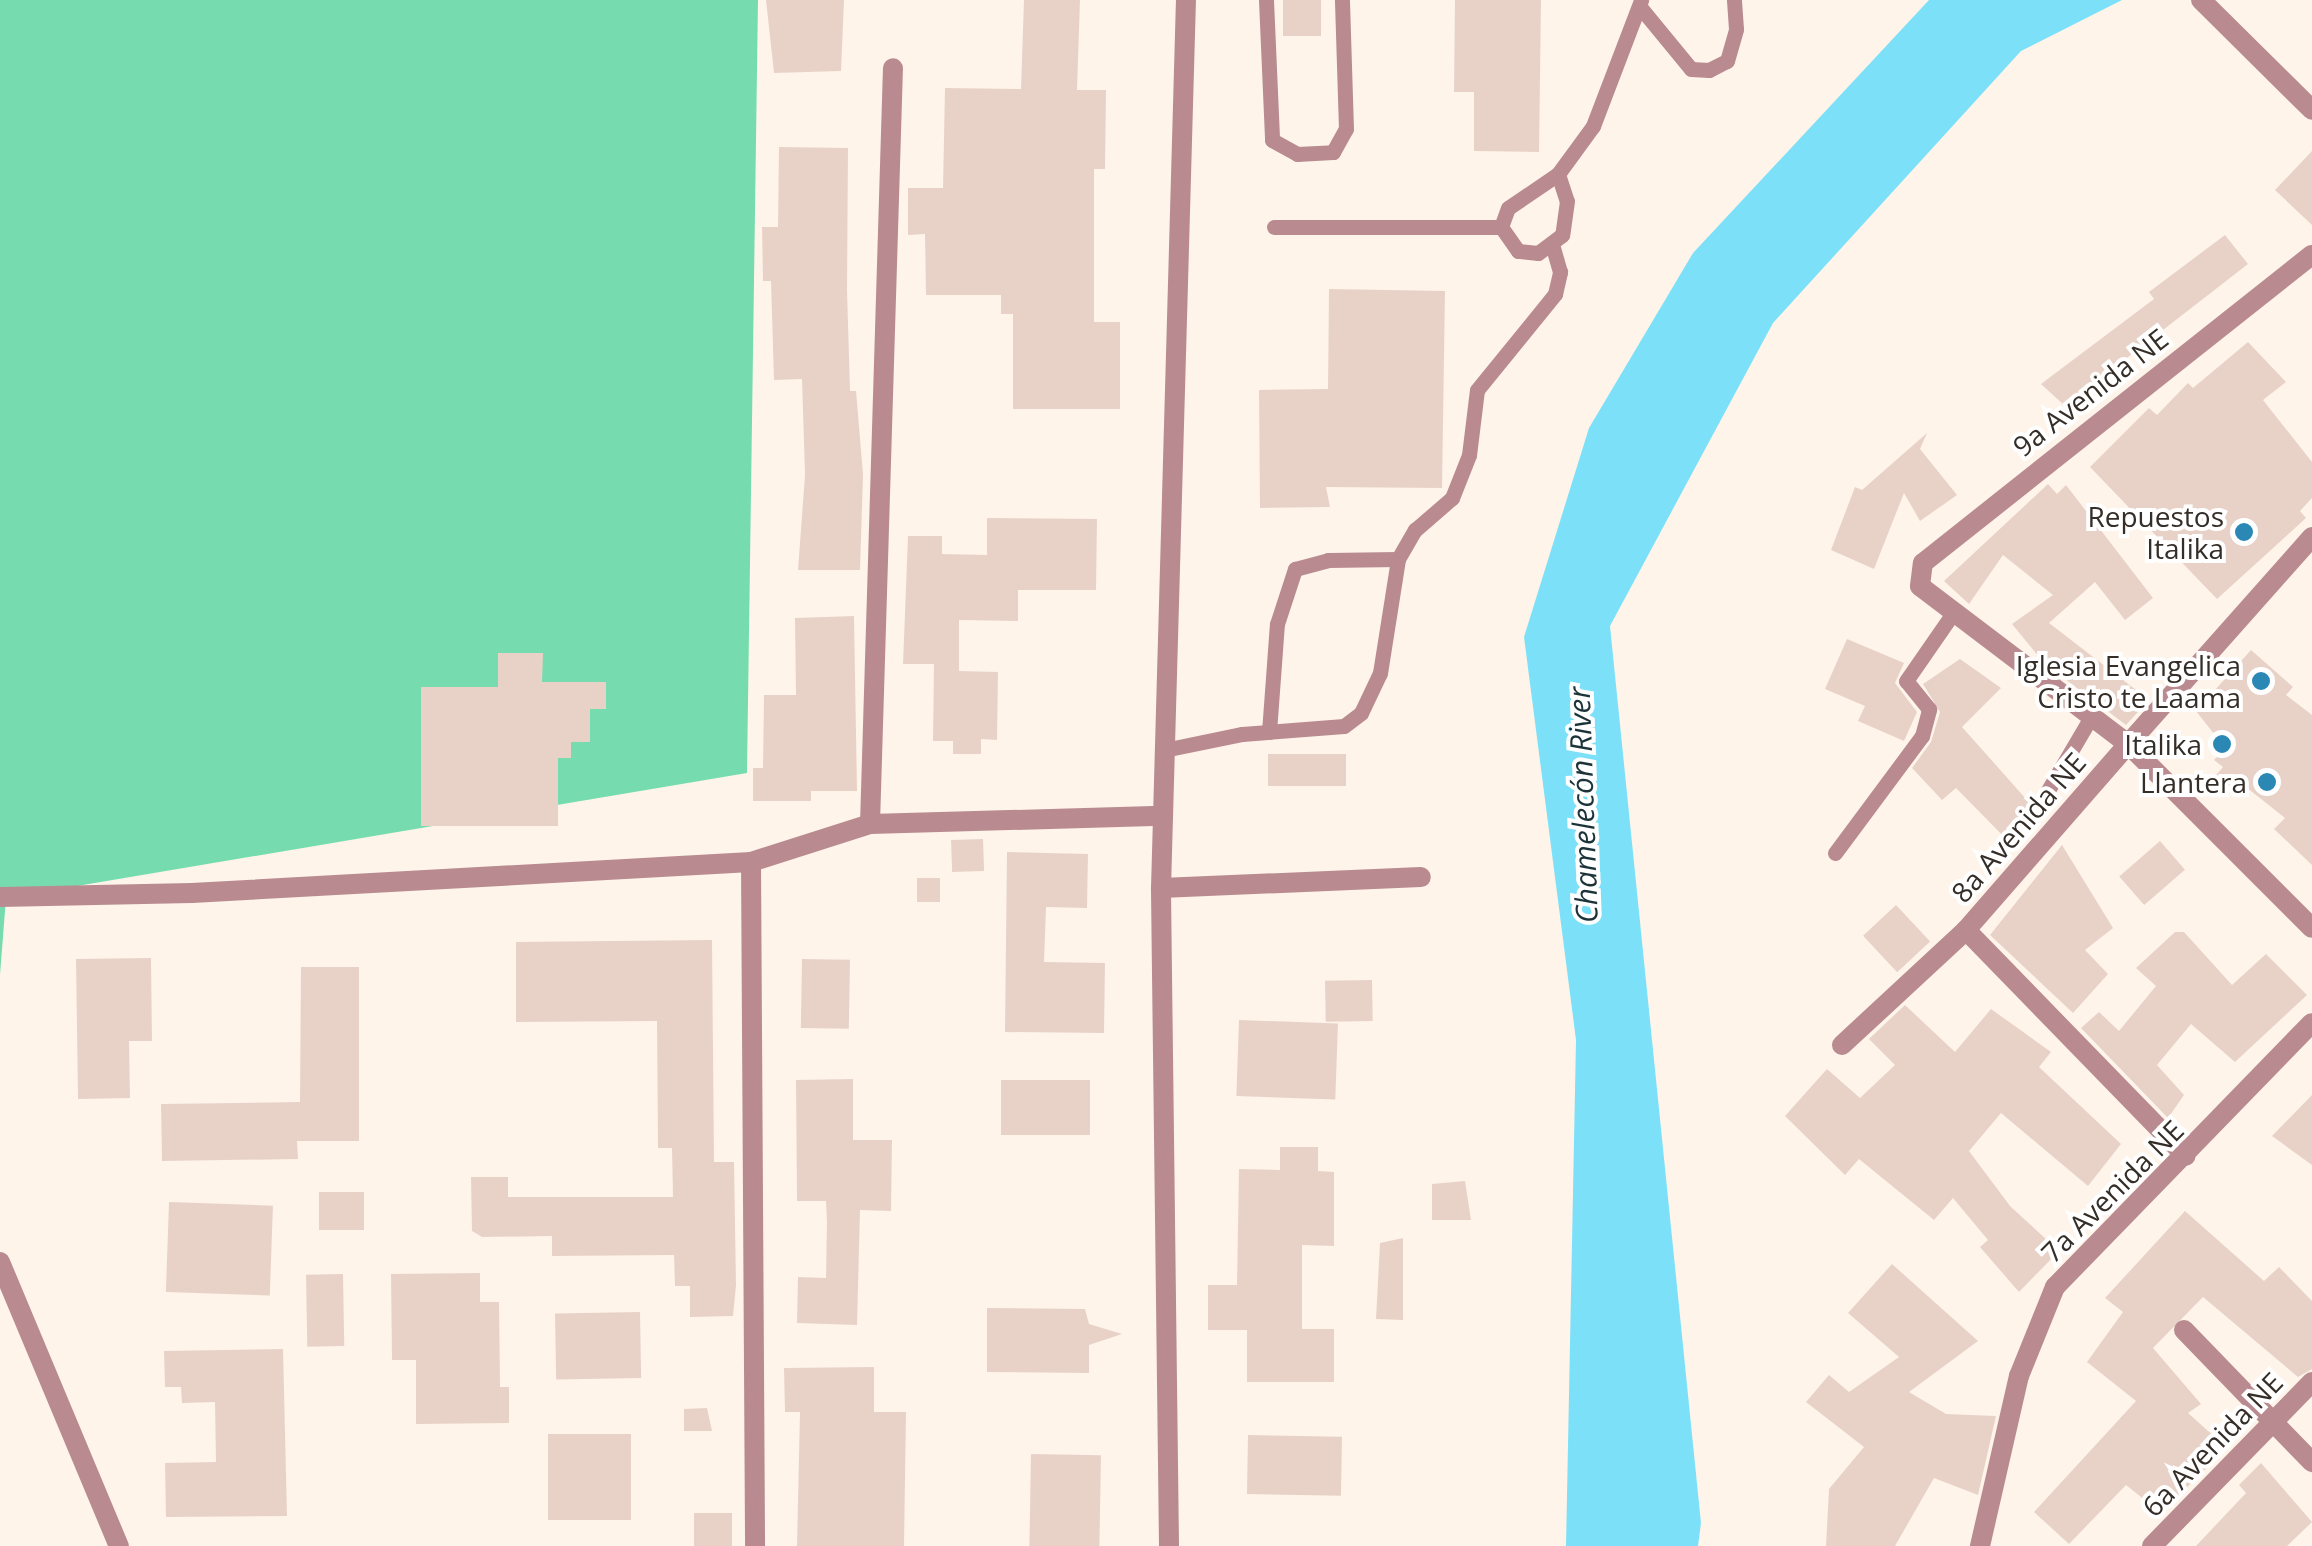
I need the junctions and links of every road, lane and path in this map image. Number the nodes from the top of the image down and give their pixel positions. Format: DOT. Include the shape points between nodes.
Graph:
graph roads {
  1 [pos="1186,0"];
  2 [pos="1266,0"];
  3 [pos="1342,0"];
  4 [pos="1734,0"];
  5 [pos="2201,0"];
  6 [pos="1640,4"];
  7 [pos="894,68"];
  8 [pos="2312,110"];
  9 [pos="1558,174"];
  10 [pos="1501,226"];
  11 [pos="1274,227"];
  12 [pos="1553,248"];
  13 [pos="2312,255"];
  14 [pos="2312,536"];
  15 [pos="1398,559"];
  16 [pos="1953,613"];
  17 [pos="2091,717"];
  18 [pos="1269,732"];
  19 [pos="2128,744"];
  20 [pos="1164,750"];
  21 [pos="2047,792"];
  22 [pos="1162,816"];
  23 [pos="870,824"];
  24 [pos="1834,853"];
  25 [pos="751,862"];
  26 [pos="1421,877"];
  27 [pos="1161,888"];
  28 [pos="0,897"];
  29 [pos="2312,928"];
  30 [pos="1966,930"];
  31 [pos="2312,1023"];
  32 [pos="1842,1045"];
  33 [pos="2186,1156"];
  34 [pos="0,1262"];
  35 [pos="2184,1330"];
  36 [pos="2312,1382"];
  37 [pos="2270,1421"];
  38 [pos="2312,1462"];
  39 [pos="119,1546"];
  40 [pos="754,1546"];
  41 [pos="1169,1546"];
  42 [pos="1980,1546"];
  43 [pos="2152,1546"];
  1 -- 20 [label="street"];
  2 -- 3 [label="lane" via="1272,140 1297,154 1333,152 1346,129"];
  4 -- 6 [label="lane" via="1736,29 1727,61 1709,70 1691,68"];
  5 -- 8 [label="street"];
  6 -- 9 [label="lane" via="1593,126"];
  7 -- 23 [label="street"];
  9 -- 10 [label="lane" via="1512,203"];
  9 -- 12 [label="lane" via="1567,216"];
  10 -- 11 [label="lane"];
  10 -- 12 [label="lane" via="1518,252"];
  12 -- 15 [label="lane" via="1560,272 1555,294 1477,390 1469,455 1452,498 1416,530"];
  13 -- 16 [label="street, 9a Avenida NE" via="1950,538 1924,564 1920,586"];
  14 -- 19 [label="street, 8a Avenida NE"];
  15 -- 18 [label="lane" via="1380,673 1361,713 1344,726"];
  15 -- 18 [label="lane" via="1328,560 1295,569 1277,624"];
  16 -- 17 [label="street"];
  16 -- 24 [label="lane" via="1906,680 1929,710 1922,736"];
  17 -- 19 [label="street"];
  17 -- 21 [label="lane"];
  18 -- 20 [label="lane"];
  19 -- 29 [label="street"];
  19 -- 30 [label="street, 8a Avenida NE"];
  20 -- 22 [label="street"];
  22 -- 23 [label="street"];
  22 -- 27 [label="street"];
  23 -- 25 [label="street"];
  25 -- 28 [label="street"];
  25 -- 40 [label="street"];
  26 -- 27 [label="street"];
  27 -- 41 [label="street"];
  30 -- 32 [label="street, 8a Avenida NE"];
  30 -- 33 [label="street"];
  31 -- 33 [label="street, 7a Avenida NE"];
  33 -- 42 [label="street, 7a Avenida NE" via="2087,1251 2048,1301 2019,1376"];
  34 -- 39 [label="street"];
  35 -- 37 [label="street"];
  36 -- 37 [label="street, 6a Avenida NE"];
  37 -- 38 [label="street"];
  37 -- 43 [label="street, 6a Avenida NE"];
}
